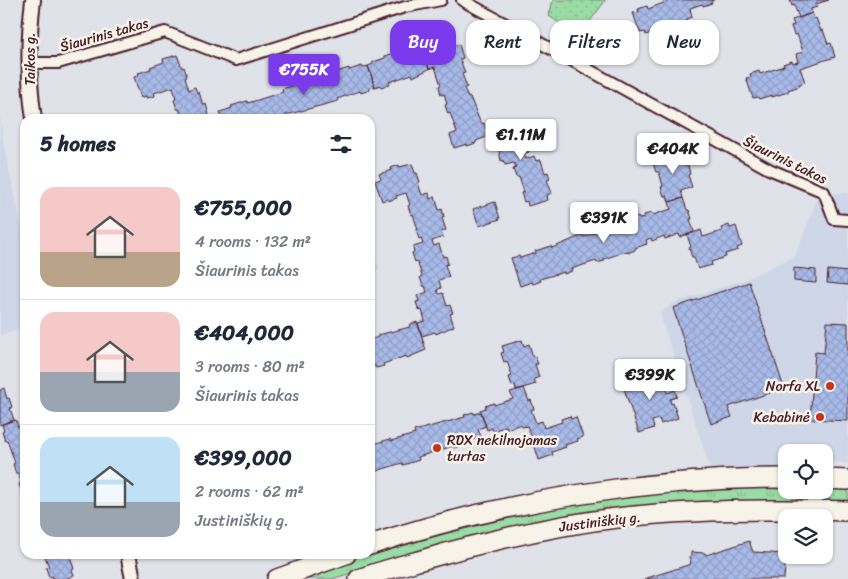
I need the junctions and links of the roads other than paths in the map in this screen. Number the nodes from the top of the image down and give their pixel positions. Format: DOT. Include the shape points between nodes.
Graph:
graph roads {
  1 [pos="34,0"];
  2 [pos="441,0"];
  3 [pos="462,0"];
  4 [pos="30,63"];
  5 [pos="33,114"];
  6 [pos="848,220"];
  7 [pos="778,478"];
  8 [pos="833,479"];
  9 [pos="848,480"];
  10 [pos="848,511"];
  11 [pos="375,543"];
  12 [pos="129,559"];
  13 [pos="332,559"];
  14 [pos="134,579"];
  15 [pos="277,579"];
  16 [pos="359,579"];
  1 -- 4 [label="street, Taikos g."];
  2 -- 4 [label="street, Šiaurinis takas" via="405,7 236,60 165,32 58,63"];
  3 -- 6 [label="street, Šiaurinis takas" via="769,169 824,192 834,219"];
  4 -- 5 [label="street, Taikos g."];
  7 -- 11 [label="main road, Justiniškių g." via="672,484 548,499 473,515"];
  8 -- 9 [label="main road"];
  10 -- 16 [label="main road, Justiniškių g." via="722,511 624,517 549,528 480,544"];
  12 -- 14 [label="street"];
  13 -- 15 [label="main road"];
}
